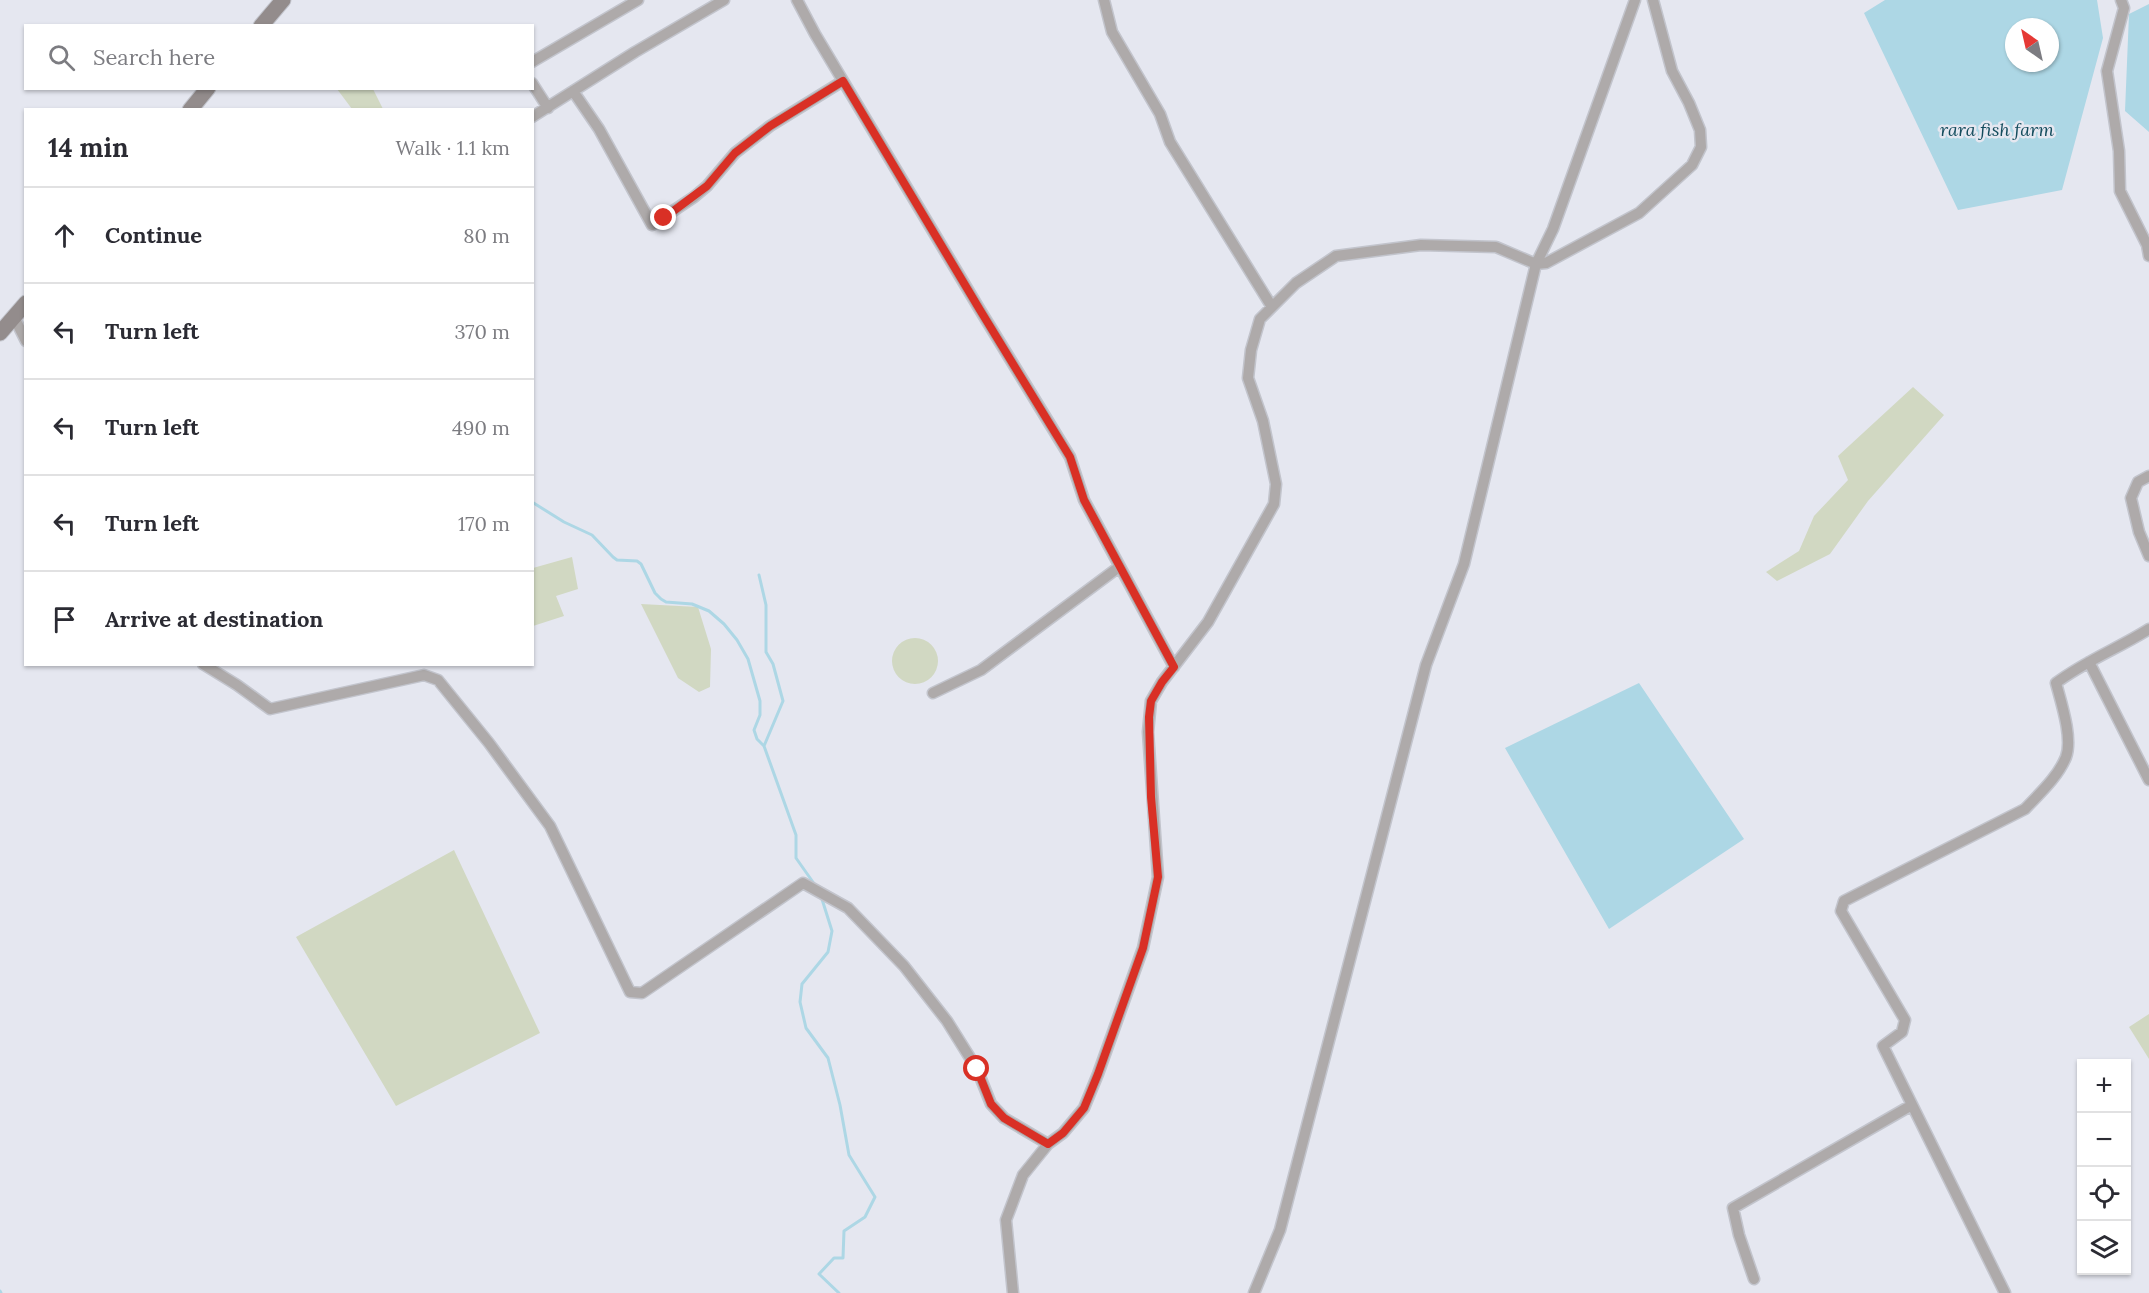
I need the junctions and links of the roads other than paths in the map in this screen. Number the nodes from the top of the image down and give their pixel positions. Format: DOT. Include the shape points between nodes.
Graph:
graph roads {
  1 [pos="283,0"];
  2 [pos="638,0"];
  3 [pos="724,0"];
  4 [pos="797,0"];
  5 [pos="1635,0"];
  6 [pos="1653,0"];
  7 [pos="2121,0"];
  8 [pos="1108,1"];
  9 [pos="263,24"];
  10 [pos="534,61"];
  11 [pos="843,81"];
  12 [pos="534,87"];
  13 [pos="206,90"];
  14 [pos="573,91"];
  15 [pos="192,108"];
  16 [pos="548,108"];
  17 [pos="534,116"];
  18 [pos="2149,256"];
  19 [pos="1536,264"];
  20 [pos="24,305"];
  21 [pos="1272,307"];
  22 [pos="14,316"];
  23 [pos="0,333"];
  24 [pos="24,337"];
  25 [pos="2149,476"];
  26 [pos="2149,556"];
  27 [pos="1119,567"];
  28 [pos="2149,629"];
  29 [pos="2089,662"];
  30 [pos="206,666"];
  31 [pos="1174,667"];
  32 [pos="933,693"];
  33 [pos="2149,780"];
  34 [pos="1912,1105"];
  35 [pos="1048,1144"];
  36 [pos="1754,1279"];
  37 [pos="1013,1293"];
  38 [pos="1254,1293"];
  39 [pos="2005,1293"];
  1 -- 9 [label="street"];
  2 -- 10 [label="street"];
  3 -- 14 [label="street"];
  4 -- 11 [label="street"];
  5 -- 19 [label="street" via="1553,229"];
  6 -- 19 [label="street" via="1672,70 1700,130 1701,147 1692,165 1639,213 1546,263"];
  7 -- 18 [label="street" via="2124,8 2108,71 2120,191"];
  8 -- 21 [label="street" via="1112,32 1160,114 1170,142"];
  11 -- 14 [label="street" via="770,126 735,153 694,197 652,225 599,129"];
  11 -- 27 [label="street" via="1070,457 1084,500"];
  12 -- 16 [label="street"];
  13 -- 15 [label="street"];
  14 -- 16 [label="street"];
  16 -- 17 [label="street"];
  19 -- 21 [label="street" via="1496,247 1421,245 1336,256 1296,283"];
  19 -- 38 [label="street" via="1464,564 1426,665 1280,1230"];
  20 -- 22 [label="street"];
  21 -- 31 [label="street" via="1260,319 1248,378 1263,421 1275,484 1274,504 1208,622"];
  22 -- 23 [label="street"];
  22 -- 24 [label="street"];
  25 -- 26 [label="street" via="2138,482 2131,498"];
  27 -- 31 [label="street"];
  27 -- 32 [label="street" via="981,670"];
  28 -- 29 [label="street"];
  29 -- 33 [label="street"];
  29 -- 34 [label="street" via="2056,683 2067,724 2066,756 2048,785 2025,810 1844,901 1841,911 1905,1020 1902,1032 1883,1046"];
  30 -- 35 [label="street" via="270,709 424,675 438,680 550,826 630,992 642,993 803,883 820,892 848,908 904,966 947,1021 977,1069 991,1104 1004,1118"];
  31 -- 35 [label="street" via="1151,701 1149,717 1158,877 1143,948 1084,1108"];
  34 -- 36 [label="street" via="1733,1208"];
  34 -- 39 [label="street"];
  35 -- 37 [label="street" via="1023,1175 1006,1220"];
}
